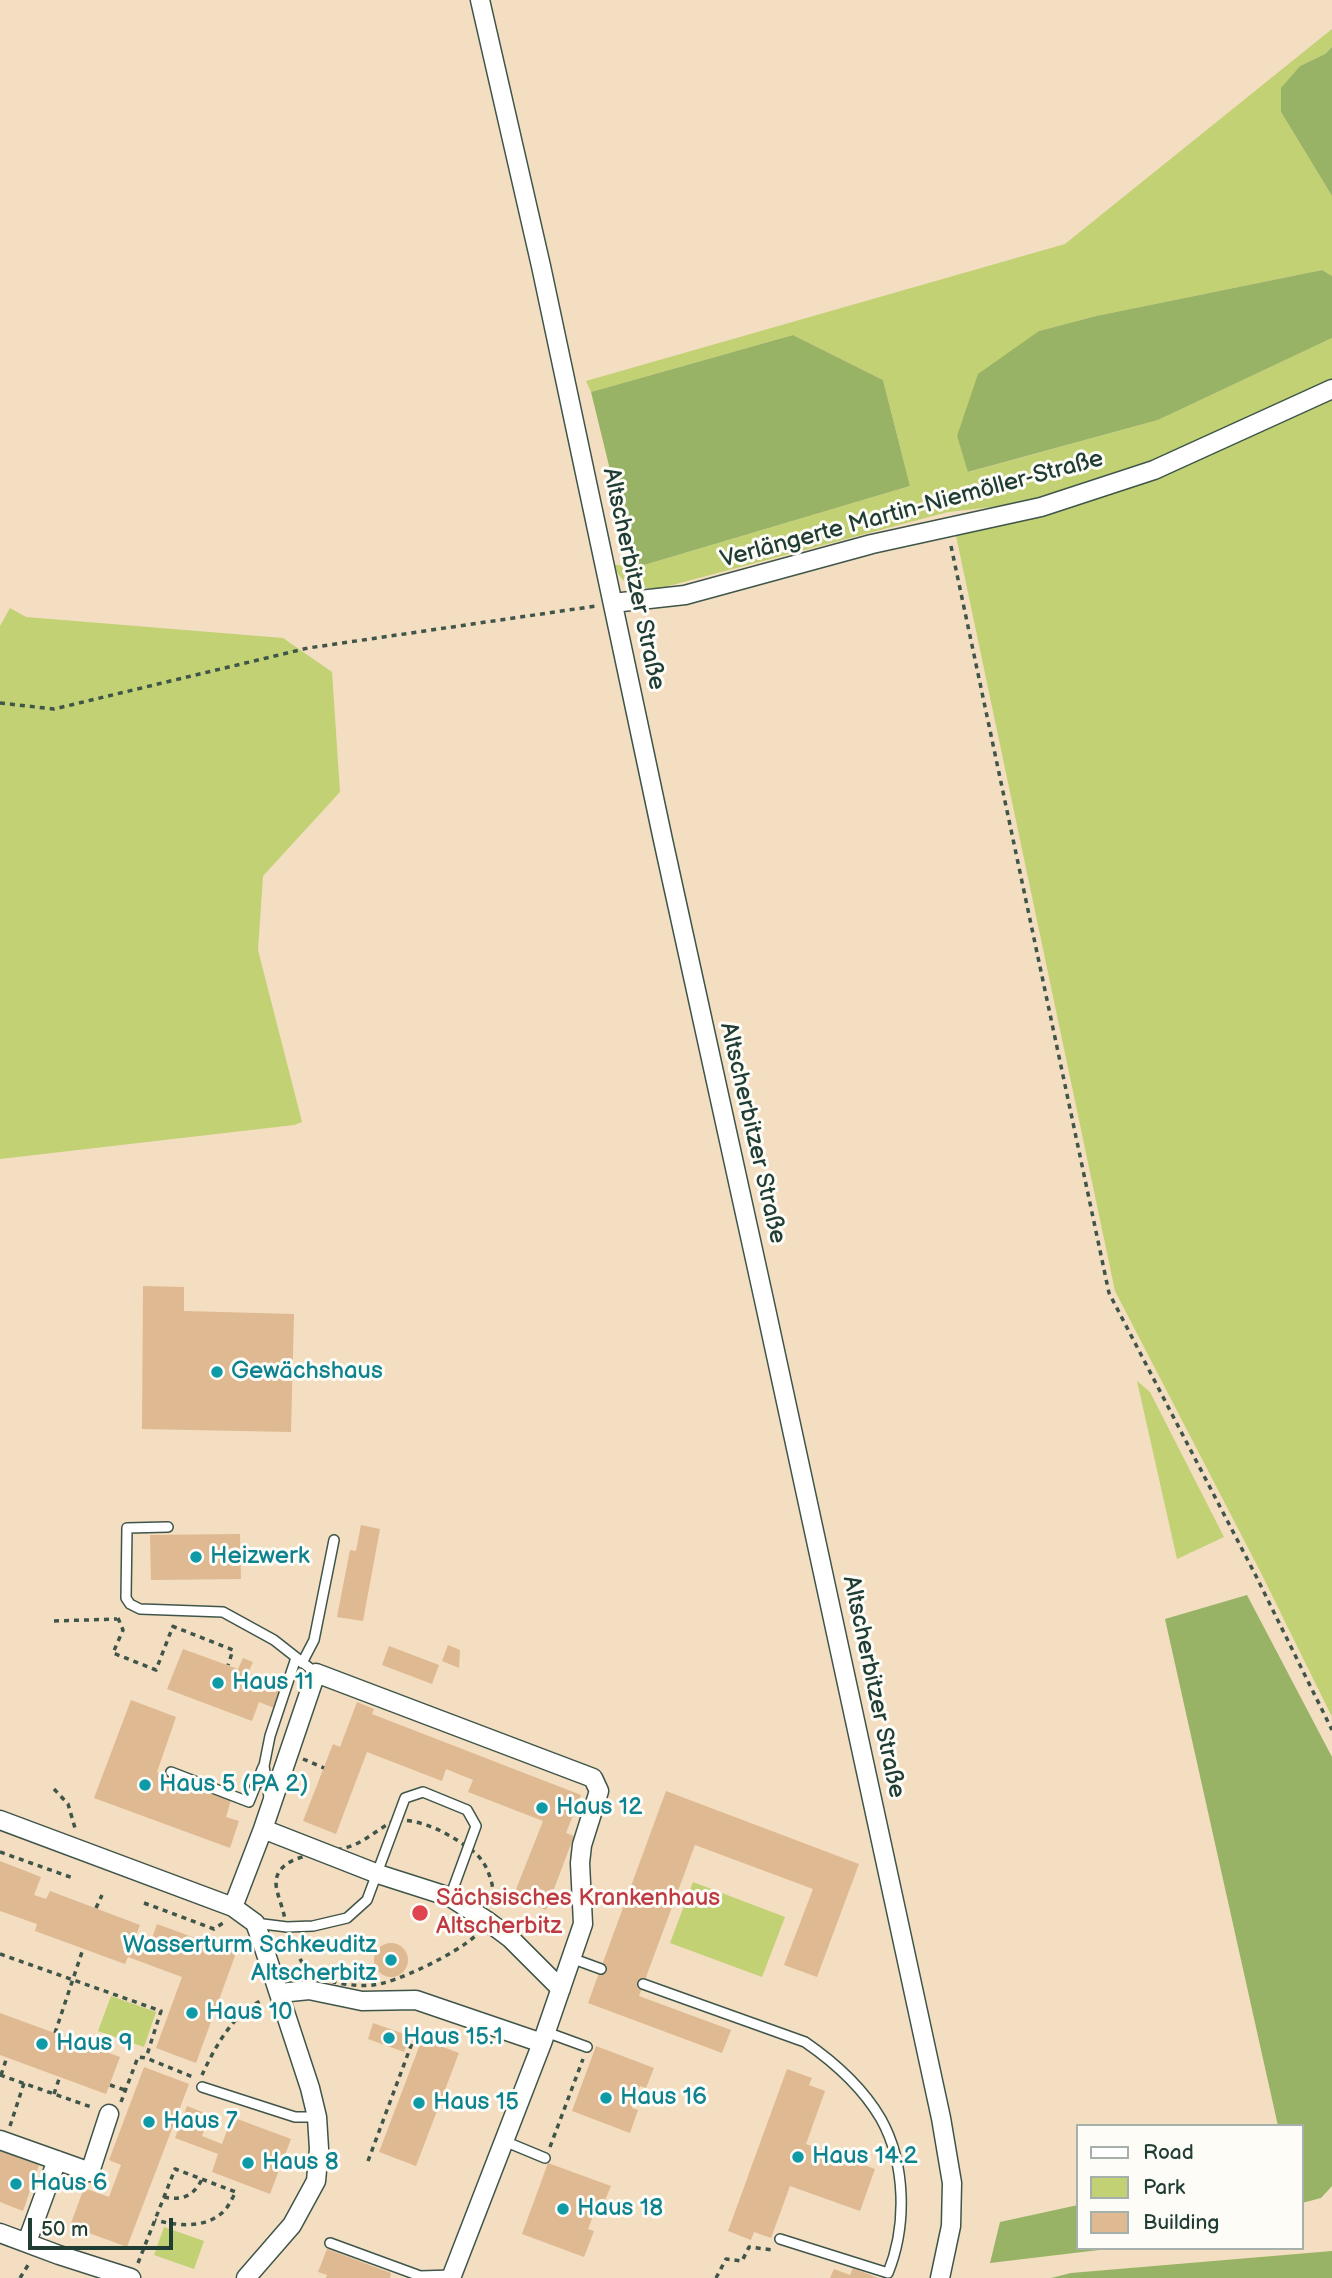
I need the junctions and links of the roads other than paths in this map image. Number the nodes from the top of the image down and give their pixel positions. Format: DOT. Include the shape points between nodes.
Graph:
graph roads {
  1 [pos="481,0"];
  2 [pos="1332,389"];
  3 [pos="613,603"];
  4 [pos="167,1527"];
  5 [pos="334,1540"];
  6 [pos="305,1665"];
  7 [pos="264,1766"];
  8 [pos="171,1772"];
  9 [pos="270,1806"];
  10 [pos="0,1820"];
  11 [pos="263,1829"];
  12 [pos="378,1874"];
  13 [pos="450,1897"];
  14 [pos="243,1914"];
  15 [pos="571,1958"];
  16 [pos="601,1969"];
  17 [pos="643,1984"];
  18 [pos="561,1989"];
  19 [pos="280,1993"];
  20 [pos="544,2037"];
  21 [pos="587,2047"];
  22 [pos="202,2087"];
  23 [pos="108,2114"];
  24 [pos="317,2117"];
  25 [pos="3,2140"];
  26 [pos="504,2141"];
  27 [pos="545,2158"];
  28 [pos="57,2160"];
  29 [pos="0,2233"];
  30 [pos="780,2239"];
  31 [pos="27,2242"];
  32 [pos="330,2243"];
  33 [pos="126,2274"];
  34 [pos="451,2277"];
  35 [pos="246,2278"];
  36 [pos="940,2278"];
  1 -- 3 [label="street, Altscherbitzer Straße"];
  2 -- 3 [label="street, Verlängerte Martin-Niemöller-Straße" via="1154,470 1041,507 872,544 685,595"];
  3 -- 36 [label="street, Altscherbitzer Straße" via="941,2118 952,2183 951,2226"];
  4 -- 6 [label="lane" via="127,1528 126,1598 130,1604 140,1609 223,1612 274,1640"];
  5 -- 6 [label="lane"];
  6 -- 7 [label="lane" via="270,1735"];
  6 -- 9 [label="street"];
  6 -- 15 [label="street" via="593,1778 599,1791 580,1863 583,1924"];
  7 -- 8 [label="lane" via="249,1802"];
  7 -- 9 [label="lane"];
  9 -- 11 [label="street"];
  10 -- 14 [label="street"];
  11 -- 12 [label="street"];
  11 -- 14 [label="street"];
  12 -- 13 [label="street"];
  12 -- 13 [label="lane" via="405,1798 423,1792 467,1810 476,1826"];
  12 -- 14 [label="lane" via="367,1900 348,1918 313,1927 286,1927"];
  13 -- 18 [label="street" via="510,1938"];
  14 -- 19 [label="street"];
  15 -- 16 [label="lane"];
  15 -- 18 [label="street"];
  17 -- 30 [label="lane" via="805,2042 856,2085 881,2119 900,2186 901,2219 888,2273"];
  18 -- 20 [label="street"];
  19 -- 20 [label="street" via="309,1990 362,2001 416,2000"];
  19 -- 24 [label="street"];
  20 -- 21 [label="lane"];
  20 -- 26 [label="street"];
  22 -- 24 [label="lane" via="295,2117"];
  23 -- 28 [label="street" via="90,2172"];
  24 -- 35 [label="street" via="316,2181 292,2225"];
  25 -- 28 [label="street"];
  26 -- 27 [label="lane"];
  26 -- 34 [label="street"];
  28 -- 31 [label="street"];
  29 -- 31 [label="street"];
  31 -- 33 [label="street"];
  32 -- 34 [label="lane" via="420,2276"];
}
